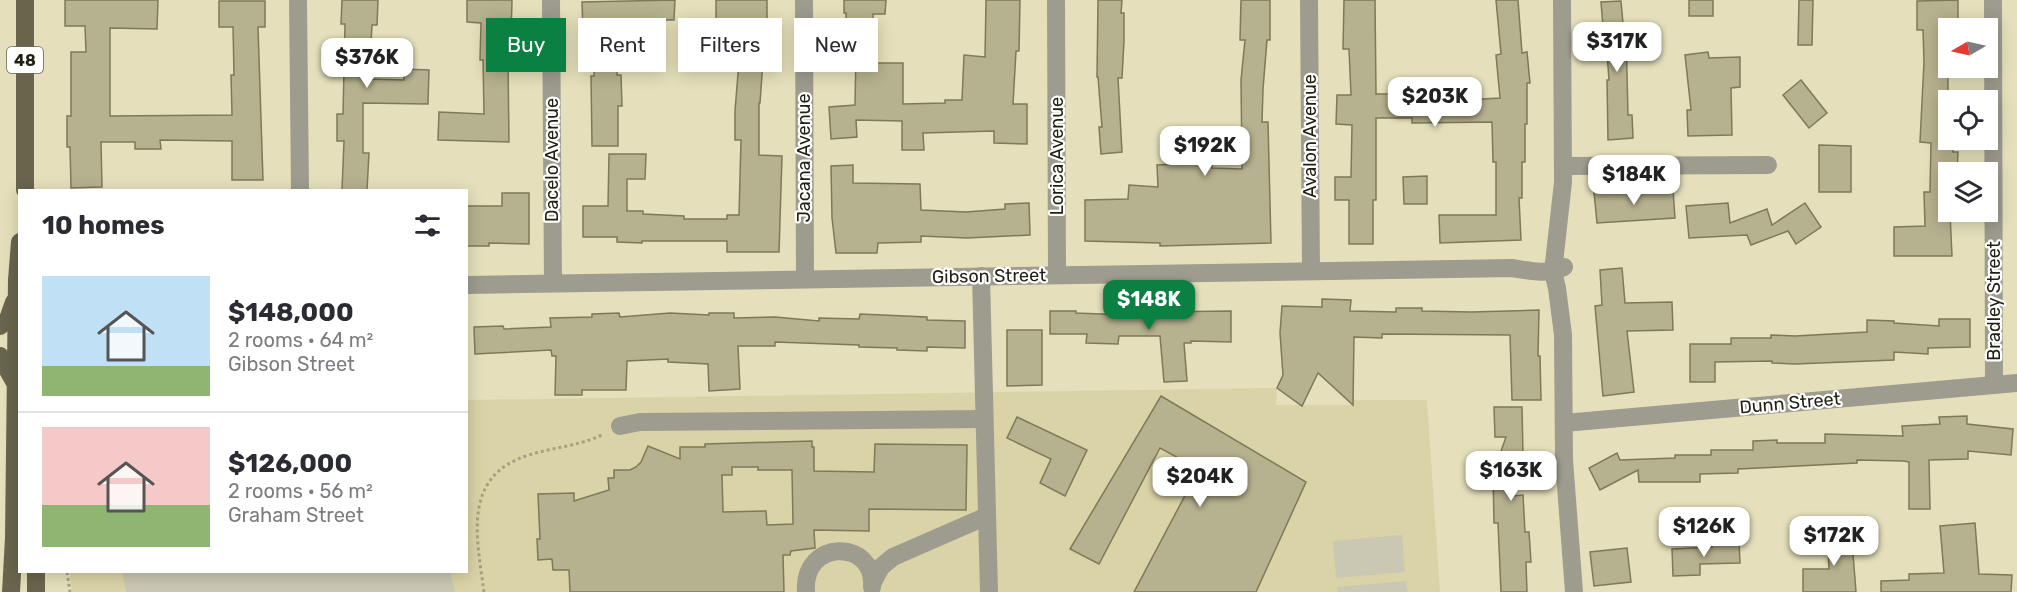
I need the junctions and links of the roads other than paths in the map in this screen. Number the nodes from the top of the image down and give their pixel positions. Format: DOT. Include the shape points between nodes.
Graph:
graph roads {
  1 [pos="24,0"];
  2 [pos="298,0"];
  3 [pos="551,0"];
  4 [pos="804,0"];
  5 [pos="1056,0"];
  6 [pos="1309,0"];
  7 [pos="1562,0"];
  8 [pos="1992,0"];
  9 [pos="1768,165"];
  10 [pos="1563,174"];
  11 [pos="25,189"];
  12 [pos="300,189"];
  13 [pos="1557,267"];
  14 [pos="1311,271"];
  15 [pos="1057,275"];
  16 [pos="981,276"];
  17 [pos="18,277"];
  18 [pos="805,279"];
  19 [pos="553,284"];
  20 [pos="468,285"];
  21 [pos="17,295"];
  22 [pos="0,326"];
  23 [pos="0,356"];
  24 [pos="2017,383"];
  25 [pos="1994,385"];
  26 [pos="16,388"];
  27 [pos="984,419"];
  28 [pos="1564,423"];
  29 [pos="620,426"];
  30 [pos="987,516"];
  31 [pos="854,554"];
  32 [pos="893,558"];
  33 [pos="36,573"];
  34 [pos="872,587"];
  35 [pos="11,592"];
  36 [pos="36,592"];
  37 [pos="806,592"];
  38 [pos="989,592"];
  39 [pos="1574,592"];
  1 -- 11 [label="main road, 48"];
  2 -- 12 [label="street"];
  3 -- 19 [label="street, Dacelo Avenue"];
  4 -- 18 [label="street, Jacana Avenue"];
  5 -- 15 [label="street, Lorica Avenue"];
  6 -- 14 [label="street, Avalon Avenue"];
  7 -- 10 [label="street"];
  8 -- 25 [label="street, Bradley Street"];
  9 -- 10 [label="street"];
  10 -- 13 [label="street" via="1569,236"];
  13 -- 14 [label="street, Gibson Street" via="1543,262 1512,268"];
  13 -- 28 [label="street" via="1569,303 1563,335"];
  14 -- 15 [label="street, Gibson Street"];
  15 -- 16 [label="street, Gibson Street"];
  16 -- 18 [label="street, Gibson Street"];
  16 -- 27 [label="street"];
  17 -- 21 [label="main road"];
  18 -- 19 [label="street, Gibson Street"];
  19 -- 20 [label="street, Gibson Street"];
  21 -- 22 [label="main road" via="8,319"];
  21 -- 26 [label="main road"];
  23 -- 26 [label="main road"];
  24 -- 25 [label="street, Dunn Street"];
  25 -- 28 [label="street, Dunn Street"];
  26 -- 35 [label="main road"];
  27 -- 29 [label="street" via="640,422"];
  27 -- 30 [label="street"];
  28 -- 39 [label="street"];
  30 -- 32 [label="street"];
  30 -- 38 [label="street"];
  31 -- 32 [label="street"];
  31 -- 34 [label="street" via="869,568"];
  31 -- 37 [label="street" via="833,551 814,561 808,570"];
  32 -- 34 [label="street" via="881,567"];
  33 -- 36 [label="main road"];
}
